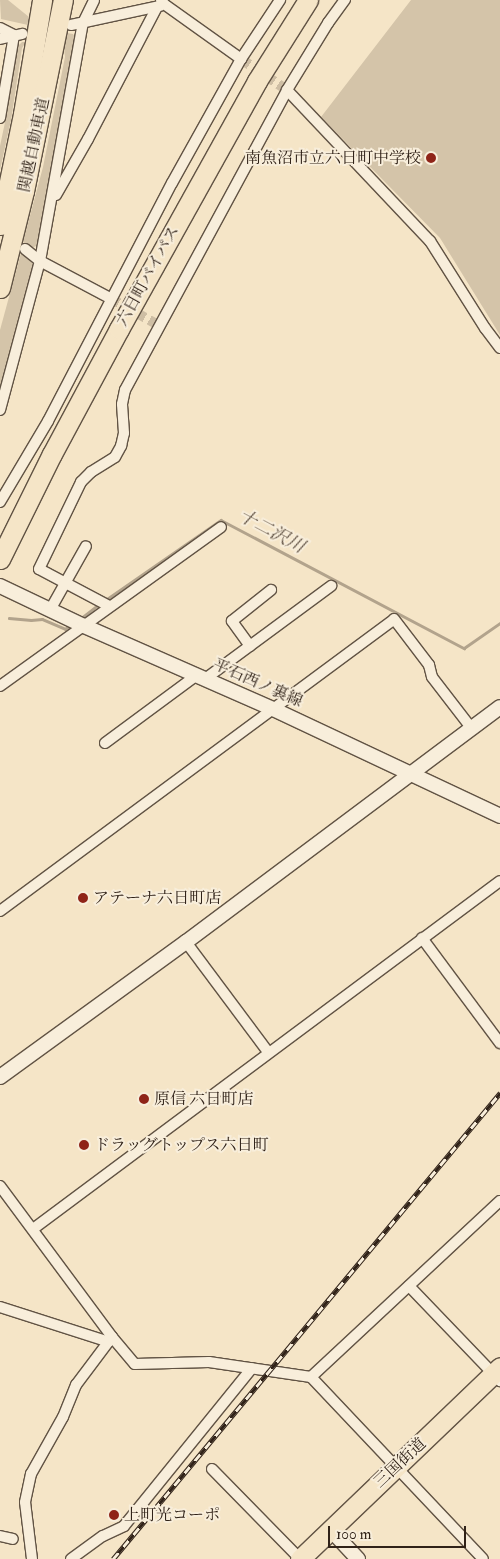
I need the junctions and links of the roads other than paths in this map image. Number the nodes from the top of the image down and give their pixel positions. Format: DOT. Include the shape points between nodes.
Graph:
graph roads {
  1 [pos="42,0"];
  2 [pos="62,0"];
  3 [pos="94,0"];
  4 [pos="280,0"];
  5 [pos="308,0"];
  6 [pos="345,0"];
  7 [pos="160,4"];
  8 [pos="83,23"];
  9 [pos="71,25"];
  10 [pos="0,28"];
  11 [pos="18,35"];
  12 [pos="0,39"];
  13 [pos="241,59"];
  14 [pos="287,90"];
  15 [pos="0,118"];
  16 [pos="52,202"];
  17 [pos="0,225"];
  18 [pos="25,249"];
  19 [pos="40,261"];
  20 [pos="0,288"];
  21 [pos="110,298"];
  22 [pos="500,348"];
  23 [pos="0,410"];
  24 [pos="0,502"];
  25 [pos="221,527"];
  26 [pos="86,546"];
  27 [pos="0,559"];
  28 [pos="65,583"];
  29 [pos="0,586"];
  30 [pos="331,586"];
  31 [pos="271,590"];
  32 [pos="109,606"];
  33 [pos="50,610"];
  34 [pos="84,626"];
  35 [pos="250,646"];
  36 [pos="201,677"];
  37 [pos="0,686"];
  38 [pos="500,707"];
  39 [pos="273,709"];
  40 [pos="472,729"];
  41 [pos="105,744"];
  42 [pos="409,774"];
  43 [pos="498,815"];
  44 [pos="500,881"];
  45 [pos="0,911"];
  46 [pos="422,938"];
  47 [pos="186,942"];
  48 [pos="500,1042"];
  49 [pos="268,1052"];
  50 [pos="0,1077"];
  51 [pos="0,1186"];
  52 [pos="500,1201"];
  53 [pos="34,1229"];
  54 [pos="409,1286"];
  55 [pos="0,1307"];
  56 [pos="110,1340"];
  57 [pos="252,1368"];
  58 [pos="498,1374"];
  59 [pos="311,1377"];
  60 [pos="396,1467"];
  61 [pos="212,1469"];
  62 [pos="330,1529"];
  63 [pos="0,1536"];
  64 [pos="13,1539"];
  65 [pos="32,1559"];
  66 [pos="70,1559"];
  67 [pos="300,1559"];
  68 [pos="358,1559"];
  69 [pos="482,1559"];
  1 -- 17 [label="highway, 関越自動車道"];
  2 -- 20 [label="highway, 関越自動車道" via="28,172"];
  3 -- 8 [label="street"];
  4 -- 13 [label="street"];
  5 -- 27 [label="highway, 六日町バイパス" via="257,81 119,329"];
  6 -- 14 [label="street"];
  7 -- 8 [label="street"];
  7 -- 13 [label="street"];
  7 -- 16 [label="street"];
  8 -- 9 [label="street"];
  8 -- 16 [label="street"];
  10 -- 11 [label="street"];
  11 -- 12 [label="street"];
  11 -- 15 [label="street"];
  13 -- 21 [label="street"];
  14 -- 22 [label="street" via="430,240 484,328"];
  14 -- 28 [label="street" via="125,390 121,446 115,457 81,482 39,569"];
  16 -- 19 [label="street"];
  18 -- 19 [label="street"];
  19 -- 21 [label="street"];
  19 -- 23 [label="street"];
  21 -- 24 [label="street" via="48,422"];
  25 -- 32 [label="street"];
  26 -- 28 [label="street"];
  28 -- 32 [label="street"];
  28 -- 33 [label="street"];
  29 -- 33 [label="street, 平石西ノ裏線"];
  30 -- 35 [label="street"];
  31 -- 35 [label="street" via="232,621"];
  32 -- 34 [label="street"];
  33 -- 34 [label="street, 平石西ノ裏線"];
  34 -- 36 [label="street, 平石西ノ裏線"];
  34 -- 37 [label="street"];
  35 -- 36 [label="street"];
  36 -- 39 [label="street, 平石西ノ裏線"];
  36 -- 41 [label="street"];
  38 -- 40 [label="street"];
  39 -- 40 [label="street" via="394,619 430,665 432,677"];
  39 -- 42 [label="street, 平石西ノ裏線"];
  39 -- 45 [label="street"];
  40 -- 42 [label="street"];
  42 -- 43 [label="street, 平石西ノ裏線"];
  42 -- 47 [label="street"];
  44 -- 46 [label="street"];
  46 -- 48 [label="street"];
  46 -- 49 [label="street"];
  47 -- 49 [label="street"];
  47 -- 50 [label="street"];
  49 -- 53 [label="street"];
  51 -- 53 [label="street"];
  52 -- 54 [label="street"];
  53 -- 56 [label="street"];
  54 -- 58 [label="street"];
  54 -- 59 [label="street"];
  55 -- 56 [label="street"];
  56 -- 57 [label="street" via="135,1364 209,1362"];
  56 -- 65 [label="street" via="76,1386 31,1474 25,1502"];
  57 -- 59 [label="street"];
  57 -- 66 [label="street" via="124,1526 102,1536"];
  58 -- 60 [label="highway, 三国街道"];
  59 -- 60 [label="street"];
  60 -- 62 [label="highway, 三国街道"];
  60 -- 69 [label="street"];
  61 -- 67 [label="street"];
  62 -- 67 [label="highway, 三国街道"];
  62 -- 68 [label="street"];
  63 -- 64 [label="street"];
}
